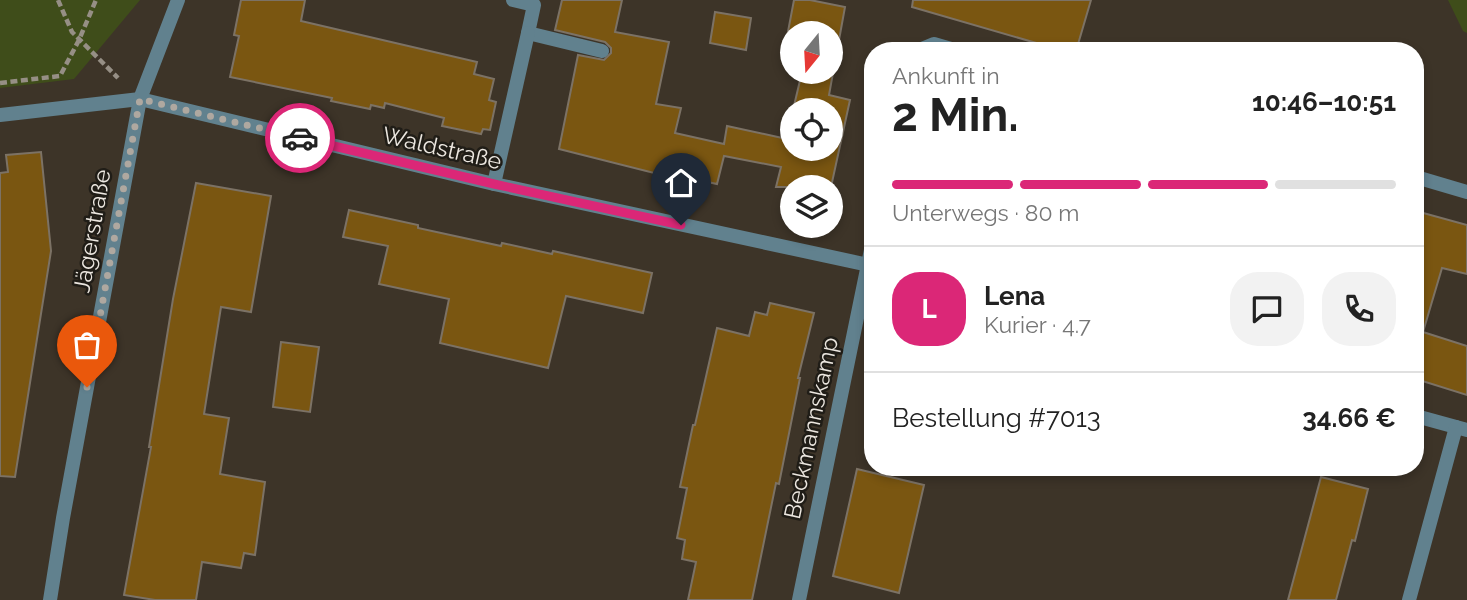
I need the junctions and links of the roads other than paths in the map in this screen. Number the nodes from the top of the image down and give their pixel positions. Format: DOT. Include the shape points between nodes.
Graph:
graph roads {
  1 [pos="178,0"];
  2 [pos="513,0"];
  3 [pos="528,33"];
  4 [pos="603,51"];
  5 [pos="140,99"];
  6 [pos="0,115"];
  7 [pos="1424,179"];
  8 [pos="494,184"];
  9 [pos="1467,192"];
  10 [pos="864,263"];
  11 [pos="864,298"];
  12 [pos="1424,418"];
  13 [pos="1462,428"];
  14 [pos="50,600"];
  15 [pos="799,600"];
  16 [pos="1409,600"];
  1 -- 5 [label="street, Jägerstraße"];
  2 -- 3 [label="street" via="534,5"];
  3 -- 4 [label="street"];
  3 -- 8 [label="street"];
  5 -- 6 [label="street, Waldstraße"];
  5 -- 8 [label="street, Waldstraße"];
  5 -- 14 [label="street, Jägerstraße"];
  7 -- 9 [label="street"];
  8 -- 10 [label="street, Waldstraße"];
  11 -- 15 [label="street, Beckmannskamp"];
  12 -- 13 [label="street"];
  13 -- 16 [label="street"];
}
